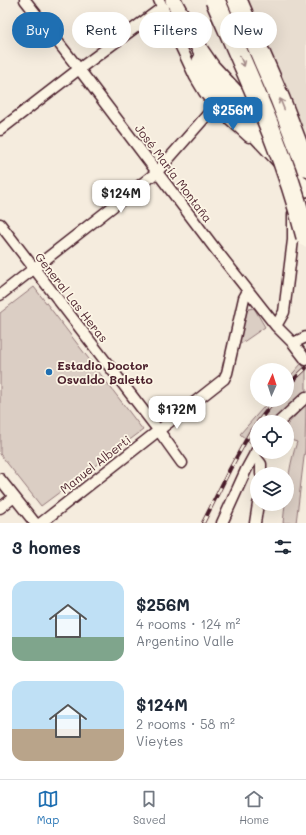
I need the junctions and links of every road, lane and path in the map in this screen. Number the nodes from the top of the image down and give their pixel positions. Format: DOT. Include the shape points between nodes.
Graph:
graph roads {
  1 [pos="25,0"];
  2 [pos="215,0"];
  3 [pos="237,0"];
  4 [pos="165,2"];
  5 [pos="173,12"];
  6 [pos="197,48"];
  7 [pos="204,48"];
  8 [pos="79,69"];
  9 [pos="215,106"];
  10 [pos="0,130"];
  11 [pos="306,152"];
  12 [pos="302,170"];
  13 [pos="157,172"];
  14 [pos="306,189"];
  15 [pos="0,224"];
  16 [pos="306,237"];
  17 [pos="34,269"];
  18 [pos="248,291"];
  19 [pos="0,295"];
  20 [pos="276,326"];
  21 [pos="306,336"];
  22 [pos="294,343"];
  23 [pos="306,360"];
  24 [pos="306,398"];
  25 [pos="287,415"];
  26 [pos="159,431"];
  27 [pos="253,459"];
  28 [pos="182,463"];
  29 [pos="0,478"];
  30 [pos="14,497"];
  31 [pos="0,508"];
  32 [pos="257,511"];
  33 [pos="35,523"];
  34 [pos="41,523"];
  35 [pos="222,523"];
  36 [pos="255,523"];
  1 -- 8 [label="street, José María Montaña"];
  2 -- 16 [label="highway, one-way, bridge" via="277,144"];
  12 -- 3 [label="highway, one-way, bridge" via="280,99"];
  4 -- 5 [label="main road"];
  4 -- 8 [label="street"];
  4 -- 9 [label="street" via="199,85"];
  6 -- 12 [label="main road" via="205,74 215,90"];
  7 -- 11 [label="main road"];
  8 -- 10 [label="street"];
  8 -- 13 [label="street, José María Montaña"];
  9 -- 12 [label="street" via="274,160"];
  9 -- 13 [label="street"];
  12 -- 14 [label="main road"];
  12 -- 20 [label="street" via="284,312"];
  13 -- 17 [label="street"];
  13 -- 18 [label="street, José María Montaña"];
  15 -- 17 [label="street, General Las Heras"];
  17 -- 19 [label="street"];
  17 -- 26 [label="street, General Las Heras"];
  18 -- 20 [label="street, José María Montaña"];
  18 -- 26 [label="street, Manuel Alberti" via="224,378"];
  20 -- 22 [label="street, José María Montaña"];
  21 -- 22 [label="street"];
  22 -- 23 [label="street, José María Montaña"];
  24 -- 25 [label="street"];
  26 -- 28 [label="street, General Las Heras"];
  26 -- 34 [label="street, Manuel Alberti"];
  27 -- 35 [label="street"];
  29 -- 30 [label="street"];
  30 -- 31 [label="street"];
  30 -- 33 [label="street"];
  32 -- 36 [label="street"];
}
